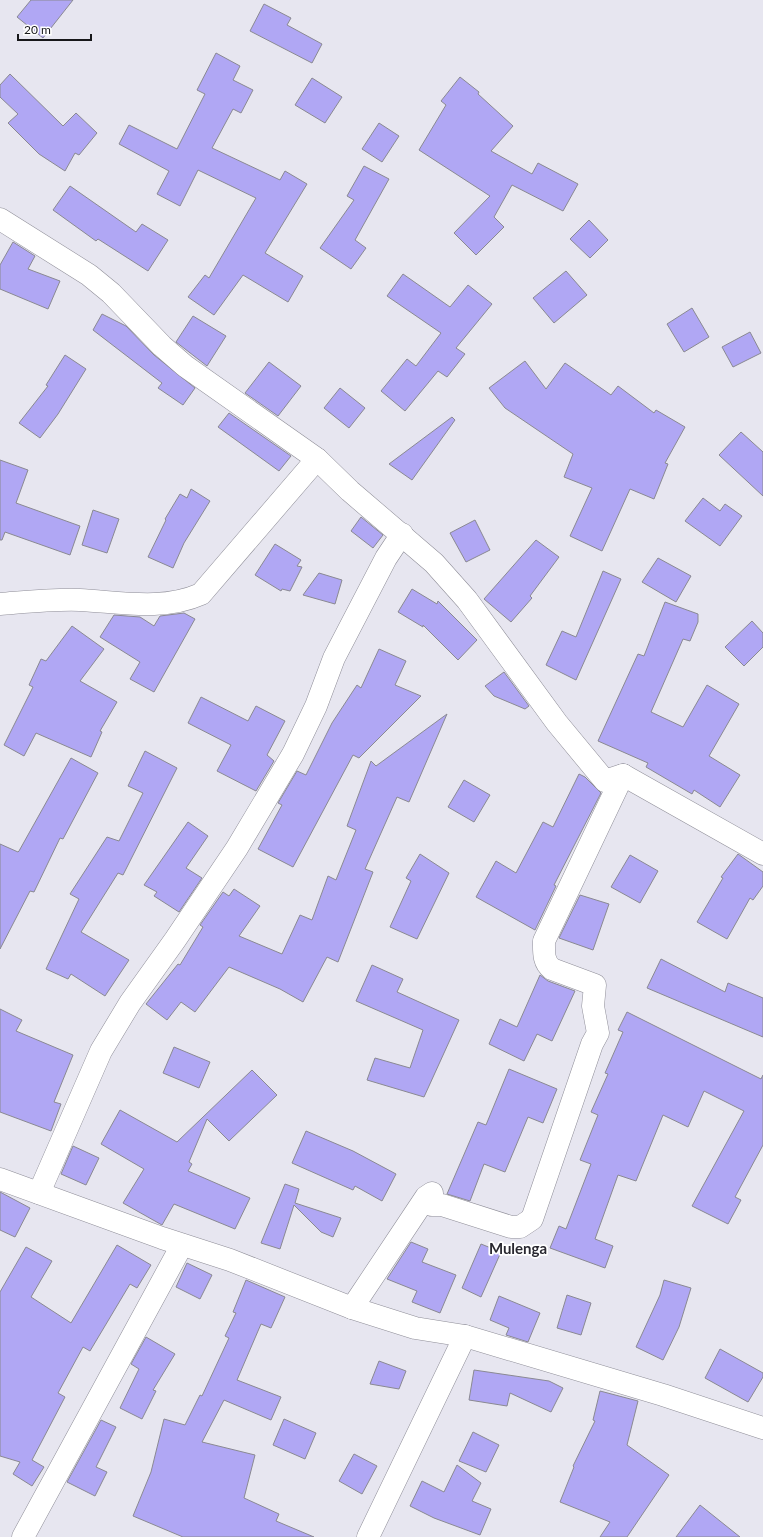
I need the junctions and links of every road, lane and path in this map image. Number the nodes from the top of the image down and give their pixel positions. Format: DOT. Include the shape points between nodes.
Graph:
graph roads {
  1 [pos="0,219"];
  2 [pos="317,459"];
  3 [pos="402,534"];
  4 [pos="0,604"];
  5 [pos="623,775"];
  6 [pos="763,854"];
  7 [pos="0,1180"];
  8 [pos="39,1193"];
  9 [pos="182,1245"];
  10 [pos="352,1308"];
  11 [pos="465,1336"];
  12 [pos="763,1428"];
  13 [pos="23,1537"];
  14 [pos="368,1537"];
  1 -- 2 [label="street" via="89,275 111,293 185,366"];
  2 -- 3 [label="street" via="350,491"];
  2 -- 4 [label="street" via="201,594 174,602 148,605 78,600"];
  3 -- 5 [label="street" via="434,563 468,600 557,723 604,781"];
  3 -- 8 [label="street" via="386,558 334,658 316,706 293,754 237,848 176,940 130,1003 101,1051"];
  5 -- 6 [label="street"];
  5 -- 10 [label="street" via="544,941 546,964 552,969 595,985 593,1006 598,1033 532,1219 520,1227 511,1227 442,1204 432,1204 432,1193 426,1197"];
  7 -- 8 [label="street"];
  8 -- 9 [label="street"];
  9 -- 10 [label="street" via="230,1260"];
  9 -- 13 [label="street"];
  10 -- 11 [label="street" via="415,1328"];
  11 -- 12 [label="street" via="663,1395"];
  11 -- 14 [label="street"];
}
